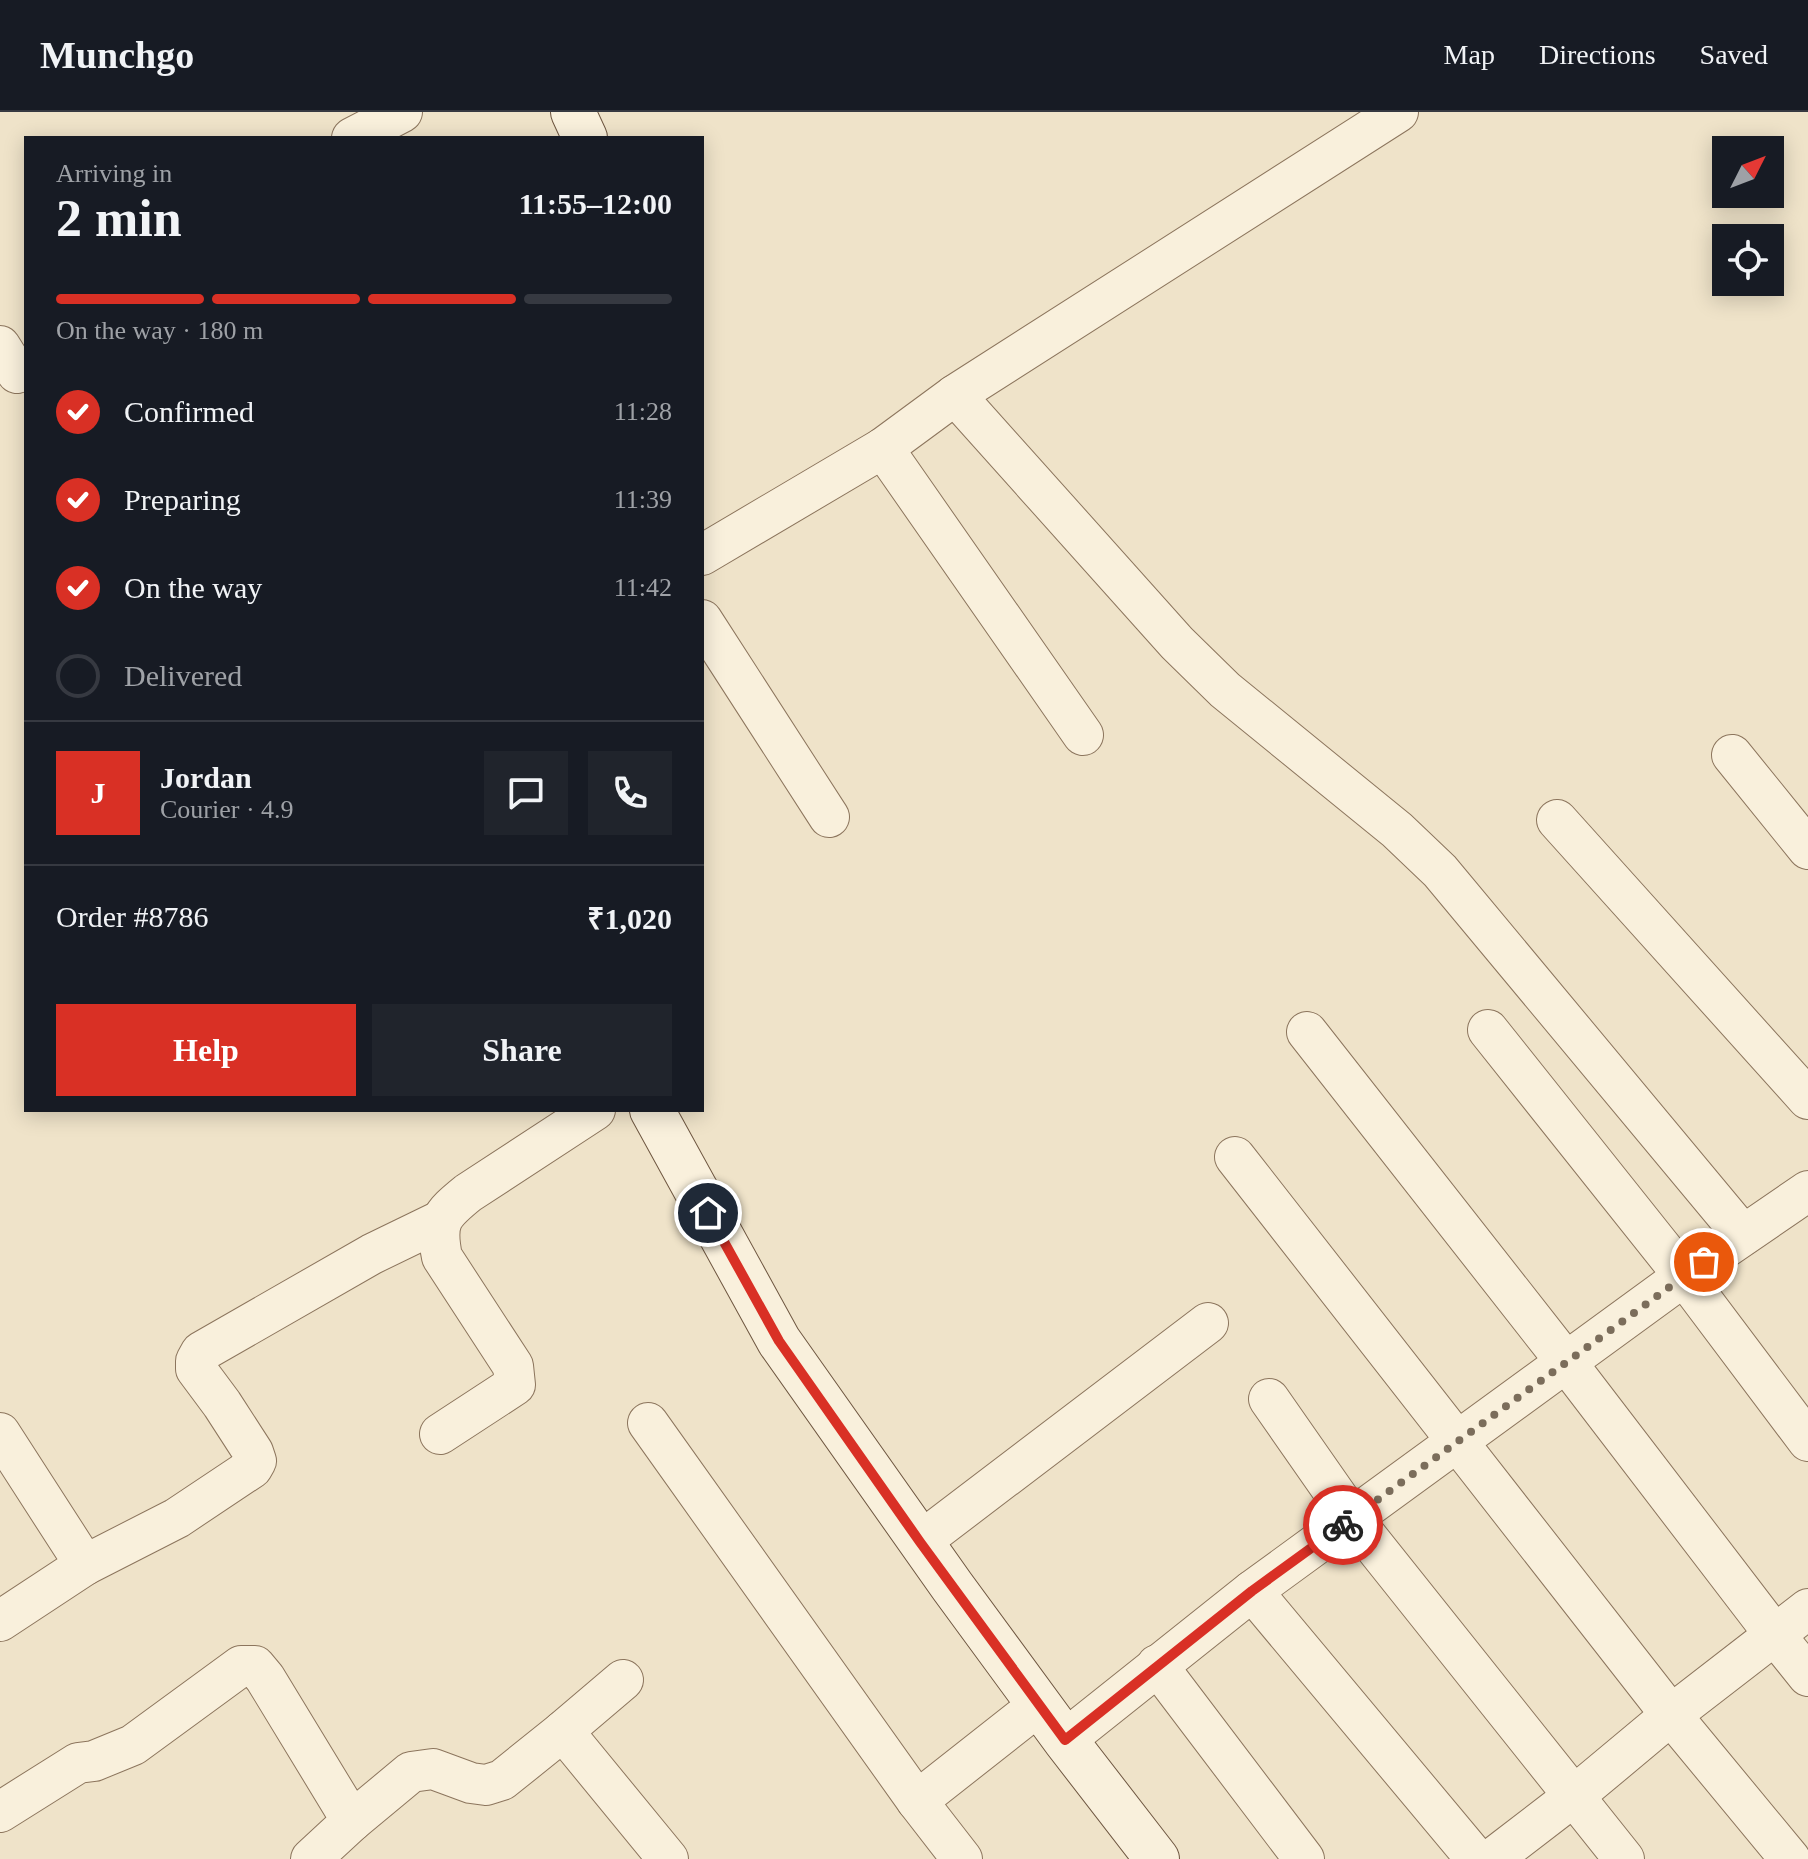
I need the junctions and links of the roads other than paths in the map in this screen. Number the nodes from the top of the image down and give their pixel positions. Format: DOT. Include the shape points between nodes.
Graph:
graph roads {
  1 [pos="402,112"];
  2 [pos="573,112"];
  3 [pos="1382,116"];
  4 [pos="356,136"];
  5 [pos="584,136"];
  6 [pos="955,395"];
  7 [pos="883,448"];
  8 [pos="704,554"];
  9 [pos="704,623"];
  10 [pos="1083,735"];
  11 [pos="1732,755"];
  12 [pos="829,817"];
  13 [pos="1557,820"];
  14 [pos="1808,849"];
  15 [pos="1488,1030"];
  16 [pos="1307,1032"];
  17 [pos="1808,1099"];
  18 [pos="592,1112"];
  19 [pos="653,1112"];
  20 [pos="1235,1157"];
  21 [pos="1808,1191"];
  22 [pos="440,1221"];
  23 [pos="1743,1235"];
  24 [pos="1684,1276"];
  25 [pos="1208,1323"];
  26 [pos="1566,1362"];
  27 [pos="1269,1399"];
  28 [pos="648,1423"];
  29 [pos="0,1433"];
  30 [pos="440,1434"];
  31 [pos="1458,1441"];
  32 [pos="1808,1441"];
  33 [pos="1352,1518"];
  34 [pos="920,1542"];
  35 [pos="85,1565"];
  36 [pos="1252,1591"];
  37 [pos="1808,1609"];
  38 [pos="0,1621"];
  39 [pos="1775,1635"];
  40 [pos="1157,1665"];
  41 [pos="1808,1676"];
  42 [pos="623,1680"];
  43 [pos="1039,1705"];
  44 [pos="1671,1715"];
  45 [pos="563,1731"];
  46 [pos="1065,1740"];
  47 [pos="1574,1796"];
  48 [pos="917,1801"];
  49 [pos="0,1812"];
  50 [pos="352,1821"];
  51 [pos="311,1859"];
  52 [pos="668,1859"];
  53 [pos="962,1859"];
  54 [pos="1157,1859"];
  55 [pos="1304,1859"];
  56 [pos="1476,1859"];
  57 [pos="1492,1859"];
  58 [pos="1624,1859"];
  59 [pos="1790,1859"];
  1 -- 4 [label="street"];
  2 -- 5 [label="street"];
  3 -- 6 [label="street"];
  6 -- 7 [label="street"];
  6 -- 23 [label="street" via="1177,643 1225,690 1440,871"];
  7 -- 8 [label="street"];
  7 -- 10 [label="street"];
  9 -- 12 [label="street"];
  11 -- 14 [label="street"];
  13 -- 17 [label="street"];
  15 -- 24 [label="street"];
  16 -- 26 [label="street"];
  18 -- 22 [label="street" via="468,1193"];
  19 -- 34 [label="street" via="779,1341"];
  20 -- 31 [label="street"];
  21 -- 23 [label="street"];
  22 -- 30 [label="street" via="442,1257 513,1366 515,1385"];
  22 -- 35 [label="street" via="201,1352 196,1369 256,1461 177,1518"];
  23 -- 24 [label="street"];
  24 -- 26 [label="street"];
  24 -- 32 [label="street"];
  25 -- 34 [label="street"];
  26 -- 31 [label="street"];
  26 -- 39 [label="street"];
  27 -- 33 [label="street"];
  28 -- 48 [label="street"];
  29 -- 35 [label="street"];
  31 -- 33 [label="street"];
  31 -- 44 [label="street"];
  33 -- 36 [label="street"];
  33 -- 47 [label="street"];
  34 -- 43 [label="street"];
  35 -- 38 [label="street"];
  36 -- 40 [label="street"];
  36 -- 56 [label="street"];
  37 -- 39 [label="street"];
  39 -- 41 [label="street"];
  39 -- 44 [label="street"];
  40 -- 46 [label="street"];
  40 -- 55 [label="street"];
  42 -- 45 [label="street"];
  43 -- 46 [label="street"];
  43 -- 48 [label="street"];
  44 -- 47 [label="street"];
  44 -- 59 [label="street"];
  45 -- 50 [label="street" via="502,1780 486,1785 433,1769 411,1772"];
  45 -- 52 [label="street"];
  46 -- 54 [label="street"];
  47 -- 57 [label="street"];
  47 -- 58 [label="street"];
  48 -- 53 [label="street"];
  49 -- 50 [label="street" via="78,1763 133,1745 241,1666 255,1666"];
  50 -- 51 [label="street"];
}
